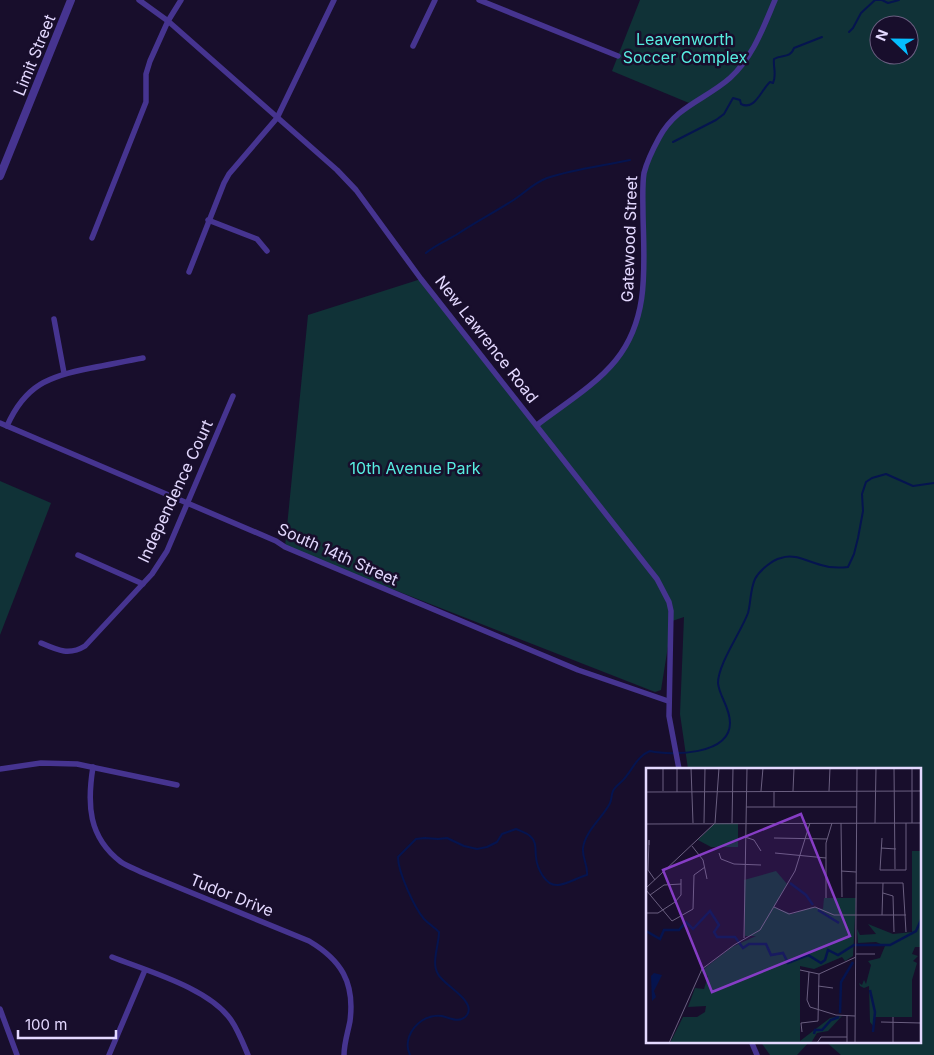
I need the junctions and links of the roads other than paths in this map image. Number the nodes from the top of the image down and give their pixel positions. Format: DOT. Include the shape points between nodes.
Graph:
graph roads {
  1 [pos="71,0"];
  2 [pos="139,0"];
  3 [pos="181,0"];
  4 [pos="334,0"];
  5 [pos="435,0"];
  6 [pos="479,0"];
  7 [pos="775,0"];
  8 [pos="168,21"];
  9 [pos="413,46"];
  10 [pos="618,56"];
  11 [pos="277,118"];
  12 [pos="0,176"];
  13 [pos="208,220"];
  14 [pos="92,238"];
  15 [pos="267,251"];
  16 [pos="189,272"];
  17 [pos="54,318"];
  18 [pos="144,358"];
  19 [pos="64,373"];
  20 [pos="233,396"];
  21 [pos="0,423"];
  22 [pos="537,425"];
  23 [pos="7,426"];
  24 [pos="186,502"];
  25 [pos="78,555"];
  26 [pos="142,584"];
  27 [pos="41,643"];
  28 [pos="668,701"];
  29 [pos="93,767"];
  30 [pos="679,768"];
  31 [pos="0,769"];
  32 [pos="177,785"];
  33 [pos="112,957"];
  34 [pos="145,970"];
  35 [pos="0,1009"];
  36 [pos="751,1042"];
  37 [pos="17,1055"];
  38 [pos="109,1055"];
  39 [pos="248,1055"];
  40 [pos="344,1055"];
  41 [pos="757,1055"];
  1 -- 12 [label="street, Limit Street"];
  2 -- 8 [label="street, New Lawrence Road"];
  3 -- 8 [label="street"];
  4 -- 11 [label="street"];
  5 -- 9 [label="street"];
  6 -- 10 [label="street"];
  7 -- 22 [label="street, Gatewood Street" via="751,54 741,68 674,117 651,154 644,173 643,293 635,327 627,344 599,377"];
  8 -- 11 [label="street, New Lawrence Road"];
  8 -- 14 [label="street" via="146,74 146,102 141,117"];
  11 -- 13 [label="street" via="229,174"];
  11 -- 22 [label="street, New Lawrence Road" via="356,190 421,279"];
  13 -- 15 [label="street" via="256,239"];
  13 -- 16 [label="street"];
  17 -- 19 [label="street"];
  18 -- 19 [label="street"];
  19 -- 23 [label="street" via="37,386 24,397"];
  20 -- 24 [label="street, Independence Court"];
  21 -- 23 [label="street, South 14th Street"];
  22 -- 28 [label="street, New Lawrence Road" via="657,579 669,602 672,621"];
  23 -- 24 [label="street, South 14th Street"];
  24 -- 26 [label="street, Independence Court" via="160,563"];
  24 -- 28 [label="street, South 14th Street" via="578,670"];
  25 -- 26 [label="street"];
  26 -- 27 [label="street, Independence Court" via="79,650 65,652"];
  28 -- 30 [label="street, New Lawrence Road"];
  29 -- 31 [label="street" via="41,763"];
  29 -- 32 [label="street"];
  29 -- 40 [label="street, Tudor Drive" via="89,804 91,817 96,833 121,862 308,941 336,962 344,973 350,996"];
  33 -- 34 [label="street"];
  34 -- 38 [label="street"];
  34 -- 39 [label="street" via="198,991 216,1004 231,1020"];
  35 -- 37 [label="street"];
  36 -- 41 [label="street"];
}
